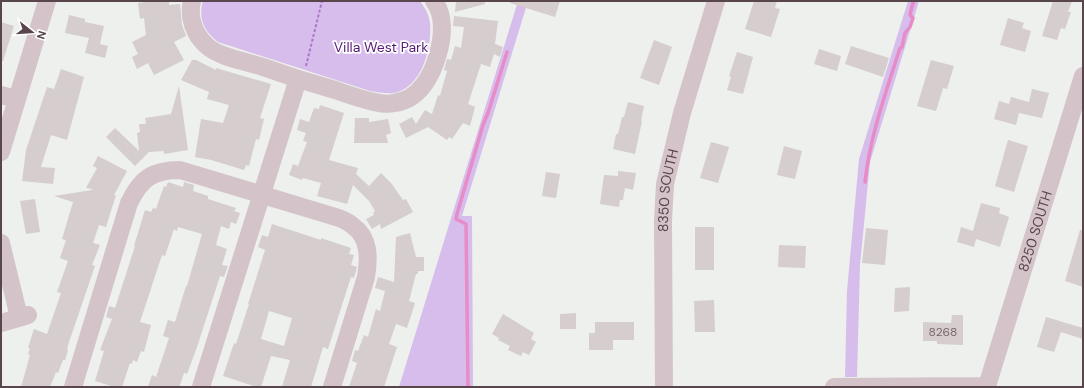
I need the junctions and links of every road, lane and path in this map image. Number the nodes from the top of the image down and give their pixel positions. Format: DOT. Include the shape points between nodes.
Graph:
graph roads {
  1 [pos="47,1"];
  2 [pos="192,1"];
  3 [pos="322,1"];
  4 [pos="434,1"];
  5 [pos="716,1"];
  6 [pos="1083,76"];
  7 [pos="298,79"];
  8 [pos="9,97"];
  9 [pos="1,152"];
  10 [pos="262,195"];
  11 [pos="1,243"];
  12 [pos="1,323"];
  13 [pos="987,386"];
  14 [pos="73,387"];
  15 [pos="202,387"];
  16 [pos="332,387"];
  17 [pos="664,387"];
  18 [pos="834,387"];
  1 -- 8 [label="street"];
  2 -- 7 [label="street" via="194,28 212,50"];
  3 -- 7 [label="path" via="305,69"];
  4 -- 7 [label="street" via="442,27 439,48 430,75 413,96 383,104"];
  5 -- 17 [label="street, 8350 SOUTH" via="682,113 665,184"];
  6 -- 13 [label="street, 8250 SOUTH"];
  7 -- 10 [label="street"];
  8 -- 9 [label="street"];
  10 -- 14 [label="street" via="180,170 166,170 154,174 135,190"];
  10 -- 15 [label="street"];
  10 -- 16 [label="street" via="339,218 353,226 362,236 368,249 366,277"];
  11 -- 12 [label="street" via="23,316"];
  13 -- 18 [label="street"];
}
